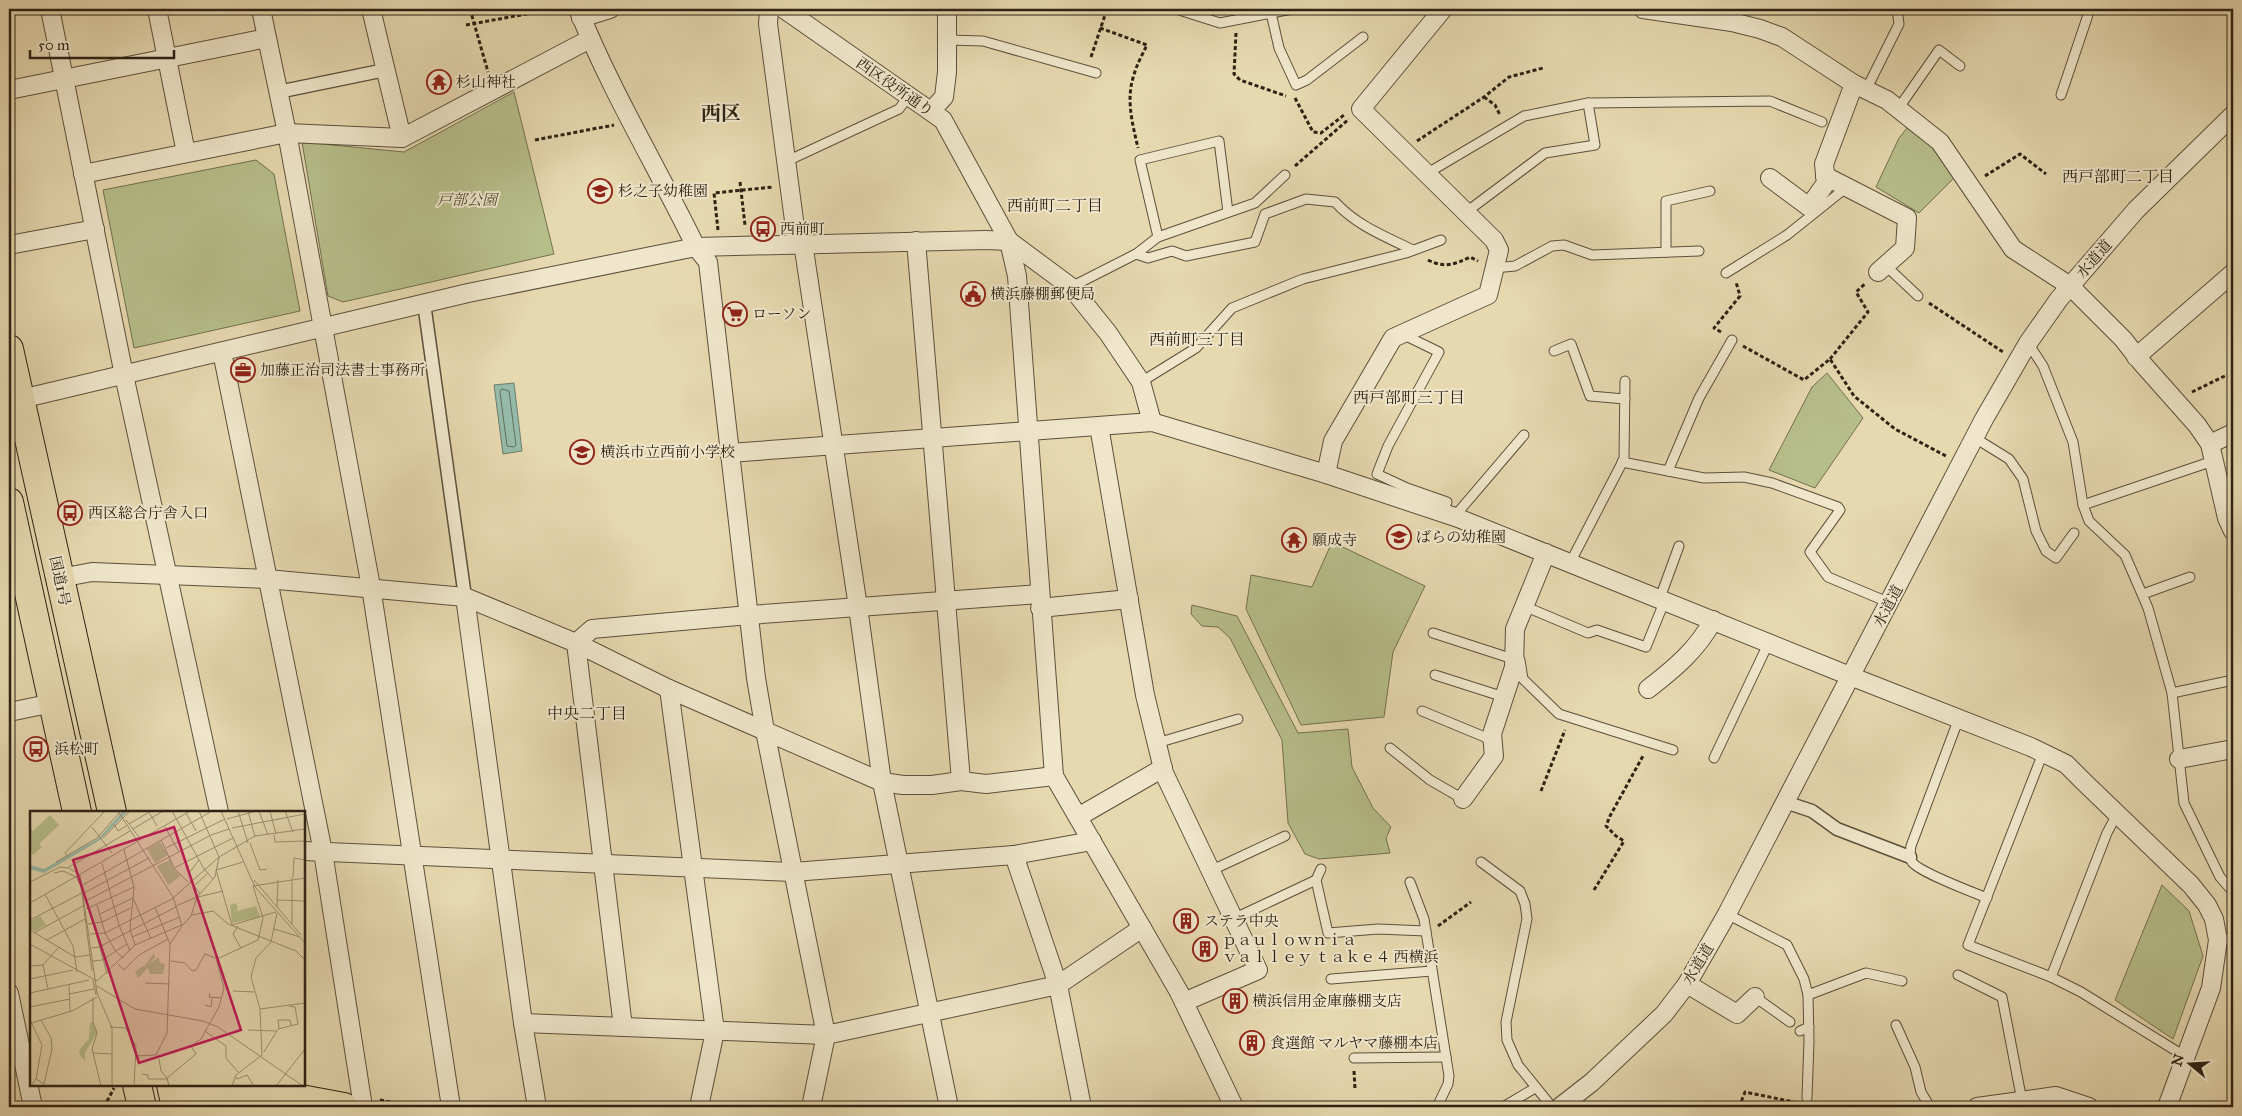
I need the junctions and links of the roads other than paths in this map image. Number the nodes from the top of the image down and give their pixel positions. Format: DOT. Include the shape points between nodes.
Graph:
graph roads {
  1 [pos="50,9"];
  2 [pos="157,9"];
  3 [pos="261,9"];
  4 [pos="371,9"];
  5 [pos="610,9"];
  6 [pos="769,9"];
  7 [pos="784,9"];
  8 [pos="947,9"];
  9 [pos="1176,9"];
  10 [pos="1292,9"];
  11 [pos="1443,9"];
  12 [pos="1643,9"];
  13 [pos="1897,9"];
  14 [pos="2090,9"];
  15 [pos="580,13"];
  16 [pos="1271,13"];
  17 [pos="267,38"];
  18 [pos="1363,38"];
  19 [pos="590,39"];
  20 [pos="947,40"];
  21 [pos="167,59"];
  22 [pos="1960,66"];
  23 [pos="385,70"];
  24 [pos="1096,73"];
  25 [pos="65,79"];
  26 [pos="1860,87"];
  27 [pos="9,90"];
  28 [pos="278,92"];
  29 [pos="2061,95"];
  30 [pos="909,96"];
  31 [pos="1588,103"];
  32 [pos="1898,109"];
  33 [pos="931,111"];
  34 [pos="2233,115"];
  35 [pos="1822,122"];
  36 [pos="286,133"];
  37 [pos="402,138"];
  38 [pos="186,153"];
  39 [pos="785,162"];
  40 [pos="83,174"];
  41 [pos="1426,174"];
  42 [pos="1285,175"];
  43 [pos="1826,176"];
  44 [pos="1770,178"];
  45 [pos="1847,187"];
  46 [pos="1710,191"];
  47 [pos="1255,203"];
  48 [pos="1228,212"];
  49 [pos="1465,212"];
  50 [pos="1265,214"];
  51 [pos="95,229"];
  52 [pos="1158,237"];
  53 [pos="1441,240"];
  54 [pos="916,241"];
  55 [pos="1009,241"];
  56 [pos="800,243"];
  57 [pos="9,245"];
  58 [pos="696,247"];
  59 [pos="1412,250"];
  60 [pos="1699,251"];
  61 [pos="1666,252"];
  62 [pos="1136,254"];
  63 [pos="1494,268"];
  64 [pos="1881,268"];
  65 [pos="1726,273"];
  66 [pos="2231,281"];
  67 [pos="2070,286"];
  68 [pos="1070,287"];
  69 [pos="1918,296"];
  70 [pos="424,303"];
  71 [pos="322,328"];
  72 [pos="1402,334"];
  73 [pos="1732,340"];
  74 [pos="2028,343"];
  75 [pos="9,349"];
  76 [pos="222,352"];
  77 [pos="1554,352"];
  78 [pos="2136,357"];
  79 [pos="124,375"];
  80 [pos="1625,381"];
  81 [pos="1141,382"];
  82 [pos="20,399"];
  83 [pos="1625,399"];
  84 [pos="1152,422"];
  85 [pos="1099,426"];
  86 [pos="1028,431"];
  87 [pos="2233,433"];
  88 [pos="1524,435"];
  89 [pos="933,438"];
  90 [pos="1975,438"];
  91 [pos="833,446"];
  92 [pos="2212,452"];
  93 [pos="729,454"];
  94 [pos="1622,462"];
  95 [pos="1668,471"];
  96 [pos="1326,474"];
  97 [pos="9,502"];
  98 [pos="2082,505"];
  99 [pos="1448,515"];
  100 [pos="2233,531"];
  101 [pos="2074,533"];
  102 [pos="1679,546"];
  103 [pos="1546,552"];
  104 [pos="1570,562"];
  105 [pos="16,568"];
  106 [pos="167,575"];
  107 [pos="2190,577"];
  108 [pos="60,578"];
  109 [pos="266,579"];
  110 [pos="371,587"];
  111 [pos="2143,594"];
  112 [pos="465,597"];
  113 [pos="1662,599"];
  114 [pos="944,600"];
  115 [pos="1129,600"];
  116 [pos="1040,601"];
  117 [pos="1890,603"];
  118 [pos="1524,606"];
  119 [pos="858,607"];
  120 [pos="749,615"];
  121 [pos="1713,620"];
  122 [pos="1516,625"];
  123 [pos="1433,633"];
  124 [pos="1769,642"];
  125 [pos="576,643"];
  126 [pos="1513,659"];
  127 [pos="1435,675"];
  128 [pos="1850,676"];
  129 [pos="2233,680"];
  130 [pos="669,688"];
  131 [pos="1648,689"];
  132 [pos="2172,693"];
  133 [pos="1504,697"];
  134 [pos="53,703"];
  135 [pos="1422,711"];
  136 [pos="9,712"];
  137 [pos="1958,718"];
  138 [pos="1238,719"];
  139 [pos="765,731"];
  140 [pos="1492,740"];
  141 [pos="1157,743"];
  142 [pos="1390,748"];
  143 [pos="2233,749"];
  144 [pos="1673,750"];
  145 [pos="2042,752"];
  146 [pos="1714,758"];
  147 [pos="2179,759"];
  148 [pos="1163,768"];
  149 [pos="1054,776"];
  150 [pos="882,782"];
  151 [pos="961,782"];
  152 [pos="1462,799"];
  153 [pos="1785,802"];
  154 [pos="77,811"];
  155 [pos="112,811"];
  156 [pos="219,811"];
  157 [pos="2118,814"];
  158 [pos="1078,817"];
  159 [pos="1285,836"];
  160 [pos="1092,841"];
  161 [pos="305,851"];
  162 [pos="323,852"];
  163 [pos="413,854"];
  164 [pos="1014,855"];
  165 [pos="1910,857"];
  166 [pos="501,859"];
  167 [pos="1481,862"];
  168 [pos="602,863"];
  169 [pos="898,864"];
  170 [pos="694,868"];
  171 [pos="1321,869"];
  172 [pos="1210,871"];
  173 [pos="793,872"];
  174 [pos="1316,880"];
  175 [pos="1410,882"];
  176 [pos="2233,892"];
  177 [pos="1987,898"];
  178 [pos="1727,914"];
  179 [pos="1234,918"];
  180 [pos="1142,928"];
  181 [pos="1426,931"];
  182 [pos="2226,939"];
  183 [pos="1432,971"];
  184 [pos="1958,975"];
  185 [pos="2051,977"];
  186 [pos="1331,979"];
  187 [pos="1902,981"];
  188 [pos="1687,984"];
  189 [pos="1058,986"];
  190 [pos="9,993"];
  191 [pos="1808,995"];
  192 [pos="1755,997"];
  193 [pos="1184,1002"];
  194 [pos="929,1013"];
  195 [pos="1790,1022"];
  196 [pos="523,1023"];
  197 [pos="1896,1025"];
  198 [pos="1809,1026"];
  199 [pos="623,1027"];
  200 [pos="715,1031"];
  201 [pos="1800,1031"];
  202 [pos="826,1035"];
  203 [pos="2186,1056"];
  204 [pos="1446,1057"];
  205 [pos="1354,1058"];
  206 [pos="137,1086"];
  207 [pos="1536,1088"];
  208 [pos="278,1090"];
  209 [pos="1807,1098"];
  210 [pos="170,1100"];
  211 [pos="2022,1101"];
  212 [pos="34,1107"];
  213 [pos="142,1107"];
  214 [pos="344,1107"];
  215 [pos="363,1107"];
  216 [pos="451,1107"];
  217 [pos="537,1107"];
  218 [pos="699,1107"];
  219 [pos="811,1107"];
  220 [pos="949,1107"];
  221 [pos="1082,1107"];
  222 [pos="1234,1107"];
  223 [pos="1438,1107"];
  224 [pos="1503,1107"];
  225 [pos="1552,1107"];
  226 [pos="1560,1107"];
  227 [pos="1930,1107"];
  228 [pos="1977,1107"];
  229 [pos="2088,1107"];
  230 [pos="2167,1107"];
  1 -- 25 [label="street"];
  2 -- 21 [label="street"];
  3 -- 17 [label="street"];
  4 -- 23 [label="street"];
  5 -- 15 [label="street"];
  6 -- 39 [label="street" via="768,24"];
  7 -- 30 [label="street, 西区役所通り"];
  8 -- 20 [label="street"];
  9 -- 16 [label="lane" via="1220,23"];
  10 -- 16 [label="lane"];
  11 -- 41 [label="street" via="1361,109"];
  12 -- 26 [label="street" via="1760,28 1782,37"];
  13 -- 26 [label="lane" via="1899,24"];
  14 -- 29 [label="lane"];
  15 -- 19 [label="street"];
  16 -- 18 [label="lane" via="1279,48 1296,85"];
  17 -- 21 [label="street"];
  17 -- 28 [label="street"];
  19 -- 37 [label="street"];
  19 -- 58 [label="street"];
  20 -- 24 [label="lane" via="983,41"];
  20 -- 33 [label="street" via="944,97"];
  21 -- 25 [label="street"];
  21 -- 38 [label="street"];
  22 -- 32 [label="lane" via="1939,50"];
  23 -- 28 [label="street"];
  23 -- 37 [label="street"];
  25 -- 27 [label="street"];
  25 -- 40 [label="street"];
  26 -- 32 [label="street"];
  26 -- 43 [label="street" via="1824,164"];
  28 -- 36 [label="street"];
  30 -- 33 [label="street, 西区役所通り"];
  30 -- 39 [label="lane" via="899,109"];
  31 -- 35 [label="lane" via="1770,100"];
  31 -- 41 [label="lane" via="1524,116"];
  31 -- 49 [label="lane" via="1595,145 1545,153"];
  32 -- 67 [label="street" via="1940,142 2013,249"];
  33 -- 55 [label="street, 西区役所通り" via="942,120"];
  34 -- 67 [label="street, 水道道" via="2136,210"];
  36 -- 37 [label="street"];
  36 -- 38 [label="street"];
  36 -- 71 [label="street"];
  38 -- 40 [label="street"];
  39 -- 56 [label="street"];
  40 -- 51 [label="street"];
  41 -- 49 [label="street"];
  42 -- 47 [label="lane"];
  43 -- 44 [label="street" via="1826,183 1808,207"];
  43 -- 45 [label="street"];
  45 -- 64 [label="street" via="1908,218 1905,248"];
  45 -- 65 [label="lane" via="1786,235"];
  46 -- 61 [label="lane" via="1666,201"];
  47 -- 48 [label="lane"];
  47 -- 50 [label="lane"];
  48 -- 52 [label="lane"];
  48 -- 52 [label="lane" via="1219,142 1140,160"];
  49 -- 63 [label="street" via="1494,240 1499,250"];
  50 -- 59 [label="lane" via="1306,200 1334,202 1364,226"];
  50 -- 62 [label="lane" via="1255,242 1186,256 1172,251 1148,258"];
  51 -- 57 [label="street"];
  51 -- 79 [label="street"];
  52 -- 62 [label="lane"];
  53 -- 59 [label="lane"];
  54 -- 55 [label="street"];
  54 -- 56 [label="street"];
  54 -- 89 [label="street"];
  55 -- 68 [label="street"];
  55 -- 86 [label="street" via="1017,276"];
  56 -- 58 [label="street"];
  56 -- 91 [label="street"];
  58 -- 70 [label="street"];
  58 -- 93 [label="street" via="708,262"];
  59 -- 81 [label="lane" via="1303,279 1232,308 1196,348"];
  60 -- 61 [label="lane"];
  61 -- 63 [label="lane" via="1592,255 1564,245 1552,246 1515,266"];
  62 -- 68 [label="lane"];
  63 -- 72 [label="street" via="1488,295"];
  64 -- 69 [label="lane"];
  66 -- 78 [label="street"];
  67 -- 74 [label="street, 水道道"];
  67 -- 78 [label="street" via="2123,339"];
  68 -- 81 [label="street" via="1108,333"];
  70 -- 71 [label="street"];
  70 -- 112 [label="street"];
  71 -- 76 [label="street"];
  71 -- 110 [label="street"];
  72 -- 96 [label="street" via="1393,338 1334,441"];
  72 -- 99 [label="lane" via="1439,352 1388,446 1377,474 1447,502"];
  73 -- 95 [label="lane" via="1699,398"];
  74 -- 90 [label="street, 水道道"];
  74 -- 98 [label="lane" via="2043,366 2074,442"];
  75 -- 82 [label="main road, 国道1号"];
  76 -- 79 [label="street"];
  76 -- 109 [label="street"];
  77 -- 83 [label="lane" via="1571,344 1590,396"];
  78 -- 92 [label="street" via="2176,399"];
  79 -- 82 [label="street"];
  79 -- 106 [label="street"];
  80 -- 83 [label="lane"];
  81 -- 84 [label="street"];
  82 -- 108 [label="main road, 国道1号"];
  83 -- 94 [label="lane"];
  84 -- 85 [label="street"];
  84 -- 96 [label="street"];
  85 -- 86 [label="street"];
  85 -- 115 [label="street"];
  86 -- 89 [label="street"];
  86 -- 116 [label="street"];
  87 -- 92 [label="street"];
  88 -- 99 [label="lane"];
  89 -- 91 [label="street"];
  89 -- 114 [label="street"];
  90 -- 101 [label="lane" via="2009,459 2023,479 2036,531 2046,551 2056,558"];
  90 -- 117 [label="street, 水道道"];
  91 -- 93 [label="street"];
  91 -- 119 [label="street"];
  92 -- 98 [label="lane"];
  92 -- 100 [label="street"];
  93 -- 120 [label="street"];
  94 -- 95 [label="lane"];
  94 -- 104 [label="lane"];
  95 -- 117 [label="lane" via="1704,478 1744,477 1763,481 1838,507 1840,510 1810,552 1828,577"];
  96 -- 99 [label="street"];
  97 -- 105 [label="main road"];
  98 -- 111 [label="lane" via="2085,517 2125,555"];
  99 -- 103 [label="street"];
  102 -- 113 [label="lane"];
  103 -- 104 [label="street"];
  103 -- 118 [label="street"];
  104 -- 113 [label="street"];
  105 -- 134 [label="main road"];
  106 -- 108 [label="street" via="92,572"];
  106 -- 109 [label="street"];
  106 -- 156 [label="street"];
  107 -- 111 [label="lane"];
  108 -- 155 [label="main road, 国道1号"];
  109 -- 110 [label="street"];
  109 -- 162 [label="street"];
  110 -- 112 [label="street"];
  110 -- 163 [label="street"];
  111 -- 132 [label="lane"];
  112 -- 125 [label="street"];
  112 -- 166 [label="street"];
  113 -- 118 [label="lane" via="1646,647 1597,630 1588,633"];
  113 -- 121 [label="street"];
  114 -- 116 [label="street"];
  114 -- 119 [label="street"];
  114 -- 151 [label="street"];
  115 -- 116 [label="street"];
  115 -- 141 [label="street"];
  116 -- 149 [label="street"];
  117 -- 128 [label="street, 水道道"];
  118 -- 122 [label="street"];
  119 -- 120 [label="street"];
  119 -- 150 [label="street"];
  120 -- 125 [label="street" via="592,629"];
  120 -- 139 [label="street"];
  121 -- 124 [label="street"];
  121 -- 131 [label="street" via="1687,656"];
  122 -- 126 [label="street"];
  122 -- 144 [label="lane" via="1523,679 1559,714"];
  123 -- 126 [label="lane"];
  124 -- 128 [label="street"];
  124 -- 146 [label="lane"];
  125 -- 130 [label="street"];
  125 -- 168 [label="street"];
  126 -- 133 [label="street" via="1514,667"];
  127 -- 133 [label="lane"];
  128 -- 137 [label="street"];
  128 -- 153 [label="street, 水道道"];
  129 -- 132 [label="lane"];
  130 -- 139 [label="street"];
  130 -- 170 [label="street"];
  132 -- 147 [label="lane"];
  133 -- 140 [label="street"];
  134 -- 136 [label="street"];
  134 -- 154 [label="main road"];
  135 -- 140 [label="lane"];
  137 -- 145 [label="street"];
  137 -- 165 [label="lane" via="1910,846"];
  138 -- 141 [label="lane"];
  139 -- 150 [label="street"];
  139 -- 173 [label="street"];
  140 -- 152 [label="street" via="1494,756"];
  141 -- 148 [label="street"];
  142 -- 152 [label="lane" via="1430,780"];
  143 -- 147 [label="street"];
  145 -- 157 [label="street" via="2066,764"];
  145 -- 177 [label="lane"];
  147 -- 176 [label="lane" via="2184,803 2220,877"];
  148 -- 158 [label="street"];
  148 -- 172 [label="street"];
  149 -- 151 [label="street" via="986,784"];
  149 -- 158 [label="street"];
  150 -- 151 [label="street" via="903,785"];
  150 -- 169 [label="street"];
  153 -- 165 [label="street" via="1812,811 1837,829"];
  153 -- 178 [label="street, 水道道"];
  157 -- 182 [label="street" via="2191,885 2207,905"];
  157 -- 185 [label="lane" via="2107,833"];
  158 -- 160 [label="street"];
  159 -- 172 [label="lane"];
  160 -- 164 [label="street"];
  160 -- 180 [label="street"];
  161 -- 162 [label="street"];
  162 -- 163 [label="street"];
  162 -- 215 [label="street"];
  163 -- 166 [label="street"];
  163 -- 216 [label="street"];
  164 -- 169 [label="street"];
  164 -- 189 [label="street"];
  165 -- 177 [label="lane" via="1913,864 1924,871"];
  166 -- 168 [label="street"];
  166 -- 196 [label="street"];
  167 -- 207 [label="lane" via="1520,891 1525,904 1527,919 1506,1022 1507,1040 1518,1065"];
  168 -- 170 [label="street"];
  168 -- 199 [label="street"];
  169 -- 173 [label="street"];
  169 -- 194 [label="street"];
  170 -- 173 [label="street"];
  170 -- 200 [label="street"];
  171 -- 174 [label="lane"];
  172 -- 179 [label="street"];
  173 -- 202 [label="street"];
  174 -- 179 [label="lane"];
  174 -- 181 [label="lane" via="1328,933 1378,929"];
  175 -- 181 [label="lane"];
  177 -- 185 [label="lane" via="1968,946"];
  178 -- 188 [label="street, 水道道"];
  178 -- 191 [label="lane" via="1788,945"];
  179 -- 193 [label="street" via="1258,970"];
  180 -- 189 [label="street"];
  180 -- 193 [label="street"];
  181 -- 183 [label="lane"];
  182 -- 203 [label="street"];
  183 -- 186 [label="lane"];
  183 -- 204 [label="lane"];
  184 -- 211 [label="lane" via="2002,997"];
  185 -- 203 [label="lane" via="2082,992"];
  187 -- 191 [label="lane" via="1866,973"];
  188 -- 192 [label="street" via="1737,1014"];
  188 -- 226 [label="street, 水道道" via="1664,1014 1592,1082"];
  189 -- 194 [label="street"];
  189 -- 221 [label="street"];
  190 -- 212 [label="street"];
  191 -- 198 [label="lane"];
  192 -- 195 [label="lane"];
  193 -- 222 [label="street"];
  194 -- 202 [label="street"];
  194 -- 220 [label="street"];
  196 -- 199 [label="street"];
  196 -- 217 [label="street"];
  197 -- 227 [label="lane" via="1921,1092"];
  198 -- 201 [label="lane"];
  198 -- 209 [label="lane"];
  199 -- 200 [label="street"];
  200 -- 202 [label="street"];
  200 -- 218 [label="street"];
  202 -- 219 [label="street"];
  203 -- 230 [label="street"];
  204 -- 205 [label="lane"];
  204 -- 223 [label="lane" via="1448,1084"];
  206 -- 213 [label="main road"];
  207 -- 224 [label="lane"];
  207 -- 225 [label="lane"];
  208 -- 210 [label="main road"];
  208 -- 214 [label="main road"];
  211 -- 228 [label="street"];
  211 -- 229 [label="street" via="2056,1096"];
}
